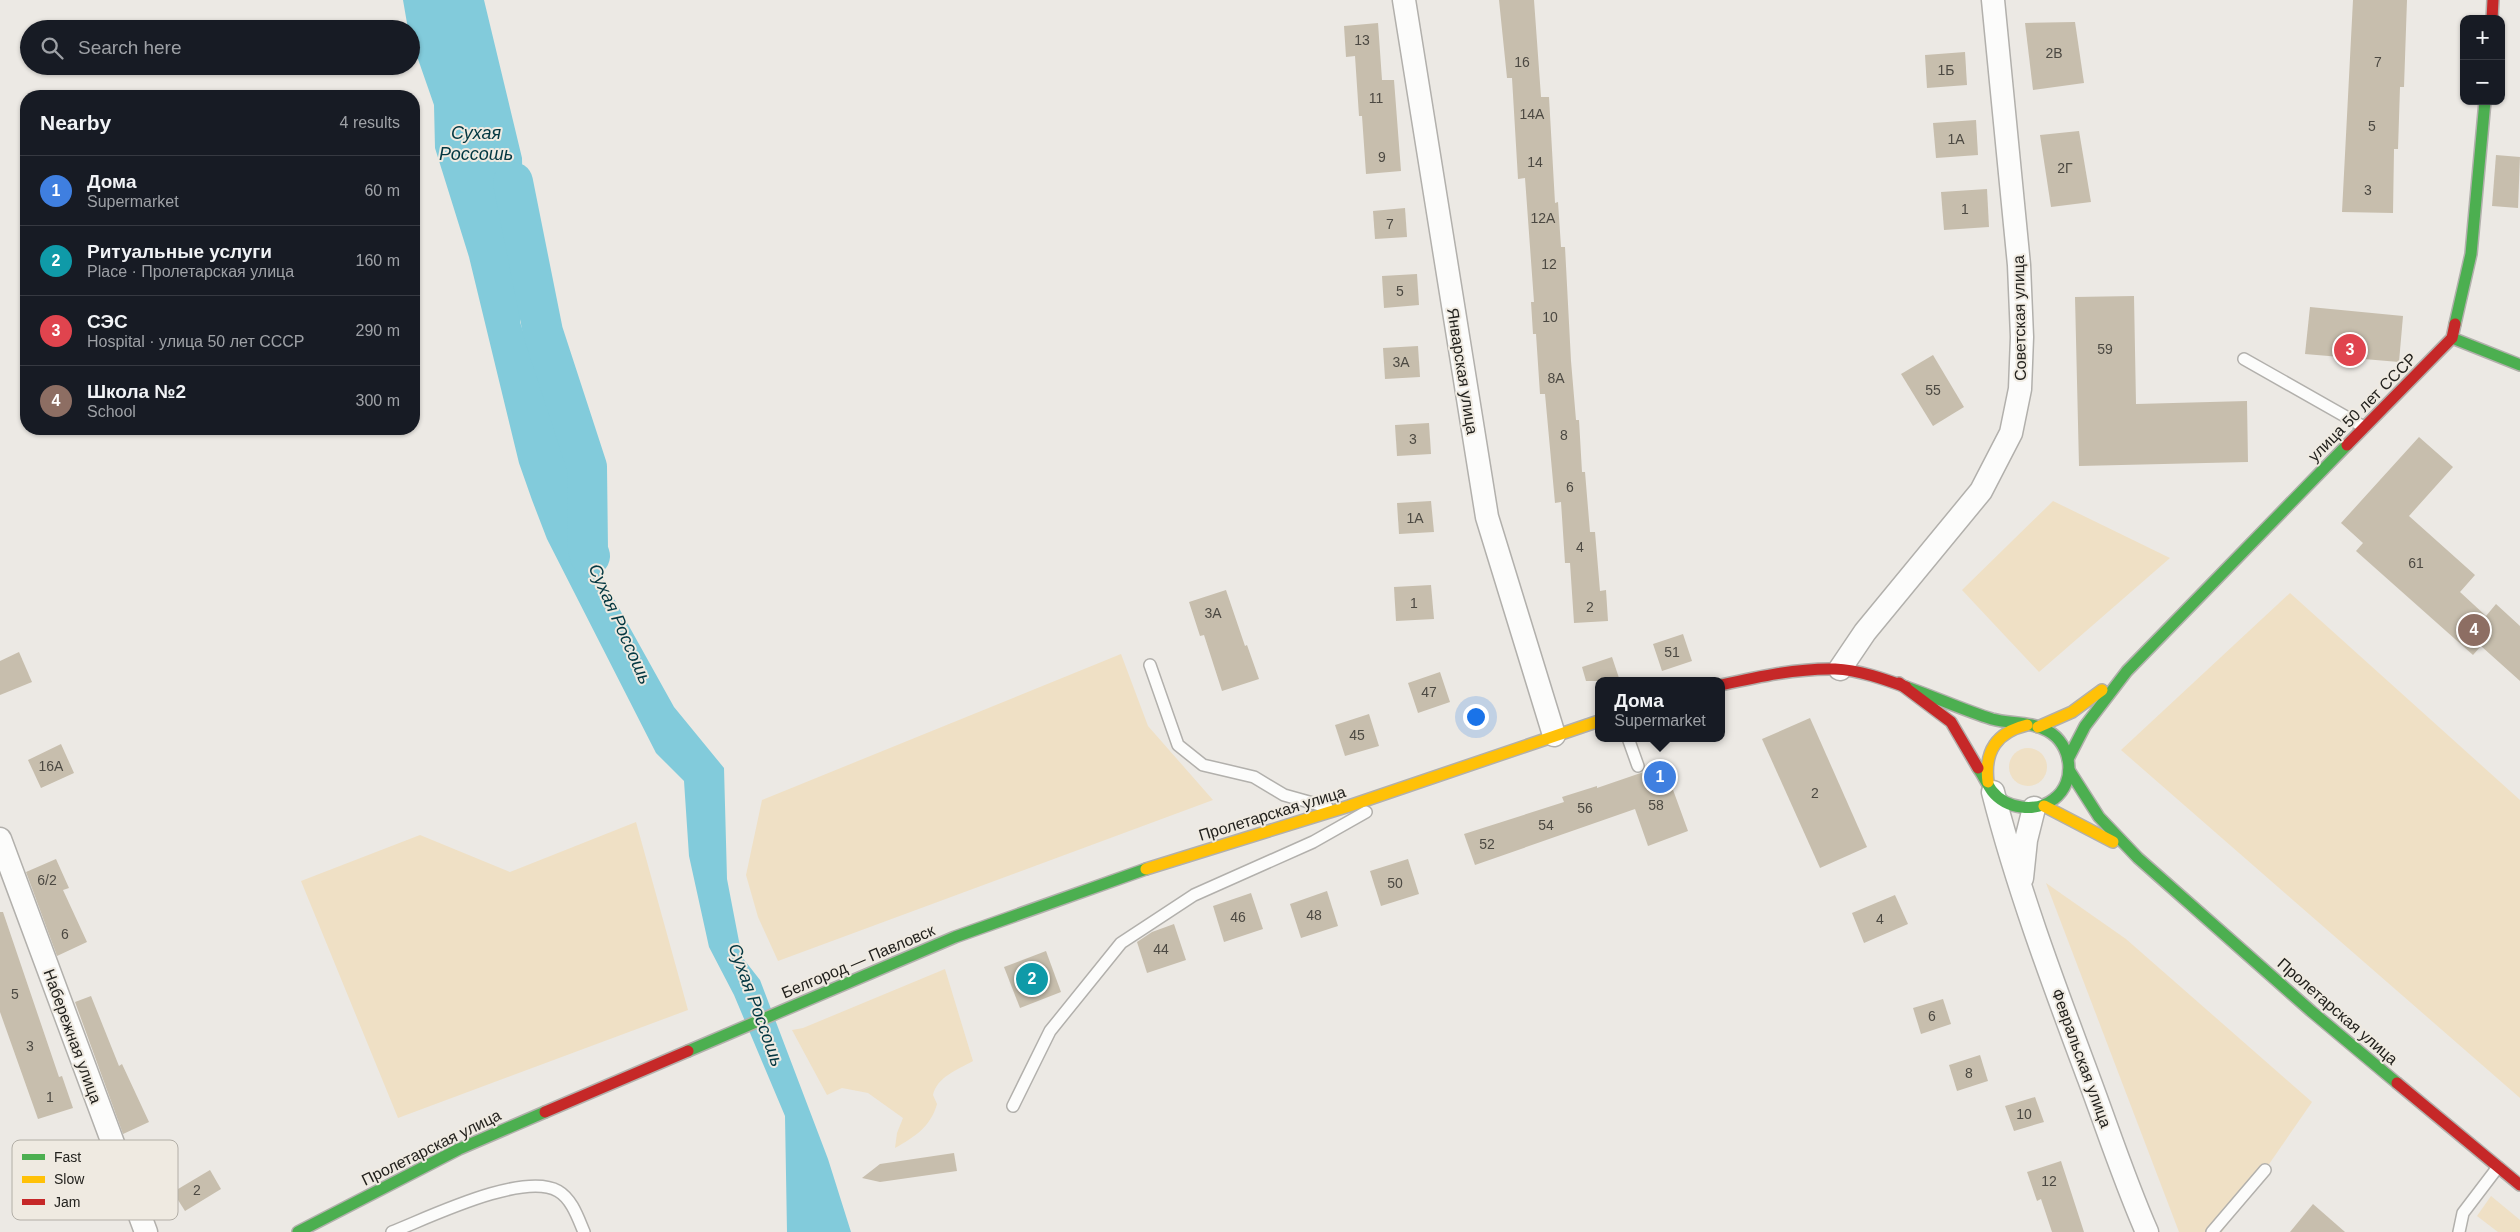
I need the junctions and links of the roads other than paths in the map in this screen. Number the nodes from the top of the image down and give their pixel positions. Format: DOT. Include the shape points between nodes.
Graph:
graph roads {
  1 [pos="1404,0"];
  2 [pos="1993,0"];
  3 [pos="2493,0"];
  4 [pos="2492,15"];
  5 [pos="2485,105"];
  6 [pos="2452,338"];
  7 [pos="2244,359"];
  8 [pos="2520,365"];
  9 [pos="2364,428"];
  10 [pos="1150,665"];
  11 [pos="1840,669"];
  12 [pos="2127,671"];
  13 [pos="1899,682"];
  14 [pos="1725,684"];
  15 [pos="1595,722"];
  16 [pos="2033,726"];
  17 [pos="1554,735"];
  18 [pos="1629,742"];
  19 [pos="2069,764"];
  20 [pos="1638,766"];
  21 [pos="1417,783"];
  22 [pos="1991,787"];
  23 [pos="2039,807"];
  24 [pos="1337,810"];
  25 [pos="0,839"];
  26 [pos="2138,858"];
  27 [pos="2021,886"];
  28 [pos="955,937"];
  29 [pos="580,1096"];
  30 [pos="1013,1106"];
  31 [pos="112,1140"];
  32 [pos="2498,1167"];
  33 [pos="2265,1170"];
  34 [pos="2520,1186"];
  35 [pos="142,1220"];
  36 [pos="2146,1231"];
  37 [pos="146,1232"];
  38 [pos="298,1232"];
  39 [pos="392,1232"];
  40 [pos="584,1232"];
  41 [pos="2212,1232"];
  42 [pos="2459,1232"];
  1 -- 17 [label="street, Январская улица" via="1487,517"];
  2 -- 11 [label="street, Советская улица" via="2019,265 2020,389 2012,433 1981,491 1865,632"];
  3 -- 4 [label="main road"];
  5 -- 6 [label="main road, улица 50 лет СССР" via="2471,254"];
  6 -- 8 [label="main road"];
  6 -- 9 [label="main road, улица 50 лет СССР"];
  7 -- 9 [label="lane"];
  9 -- 12 [label="main road, улица 50 лет СССР"];
  10 -- 24 [label="lane" via="1178,745 1203,765 1254,777 1284,795"];
  11 -- 13 [label="main road"];
  11 -- 14 [label="main road" via="1781,673"];
  12 -- 16 [label="main road" via="2072,712"];
  12 -- 19 [label="main road" via="2085,726"];
  13 -- 16 [label="main road" via="1995,720"];
  13 -- 22 [label="main road" via="1951,722"];
  15 -- 17 [label="main road, Пролетарская улица"];
  16 -- 19 [label="main road" via="2058,738"];
  16 -- 22 [label="main road" via="2005,732 1996,739 1986,759"];
  17 -- 21 [label="main road, Пролетарская улица"];
  18 -- 20 [label="lane"];
  19 -- 23 [label="main road" via="2061,792"];
  19 -- 26 [label="main road" via="2099,817"];
  21 -- 24 [label="main road, Пролетарская улица"];
  21 -- 30 [label="lane" via="1313,842 1194,895 1120,943 1050,1031"];
  22 -- 23 [label="main road" via="2001,800 2012,806"];
  22 -- 27 [label="street, Февральская улица"];
  23 -- 26 [label="main road" via="2091,829"];
  23 -- 27 [label="street" via="2026,840"];
  24 -- 28 [label="main road, Пролетарская улица" via="1121,878"];
  25 -- 31 [label="street, Набережная улица"];
  26 -- 32 [label="main road, Пролетарская улица" via="2311,1011"];
  27 -- 36 [label="street, Февральская улица" via="2070,1029"];
  28 -- 29 [label="main road, Белгород — Павловск"];
  29 -- 38 [label="main road, Пролетарская улица" via="458,1149"];
  32 -- 34 [label="main road, Пролетарская улица"];
  32 -- 42 [label="lane" via="2463,1212"];
  33 -- 41 [label="lane"];
  35 -- 37 [label="street, Набережная улица"];
  39 -- 40 [label="lane" via="500,1190 533,1185 558,1190 572,1204"];
}
